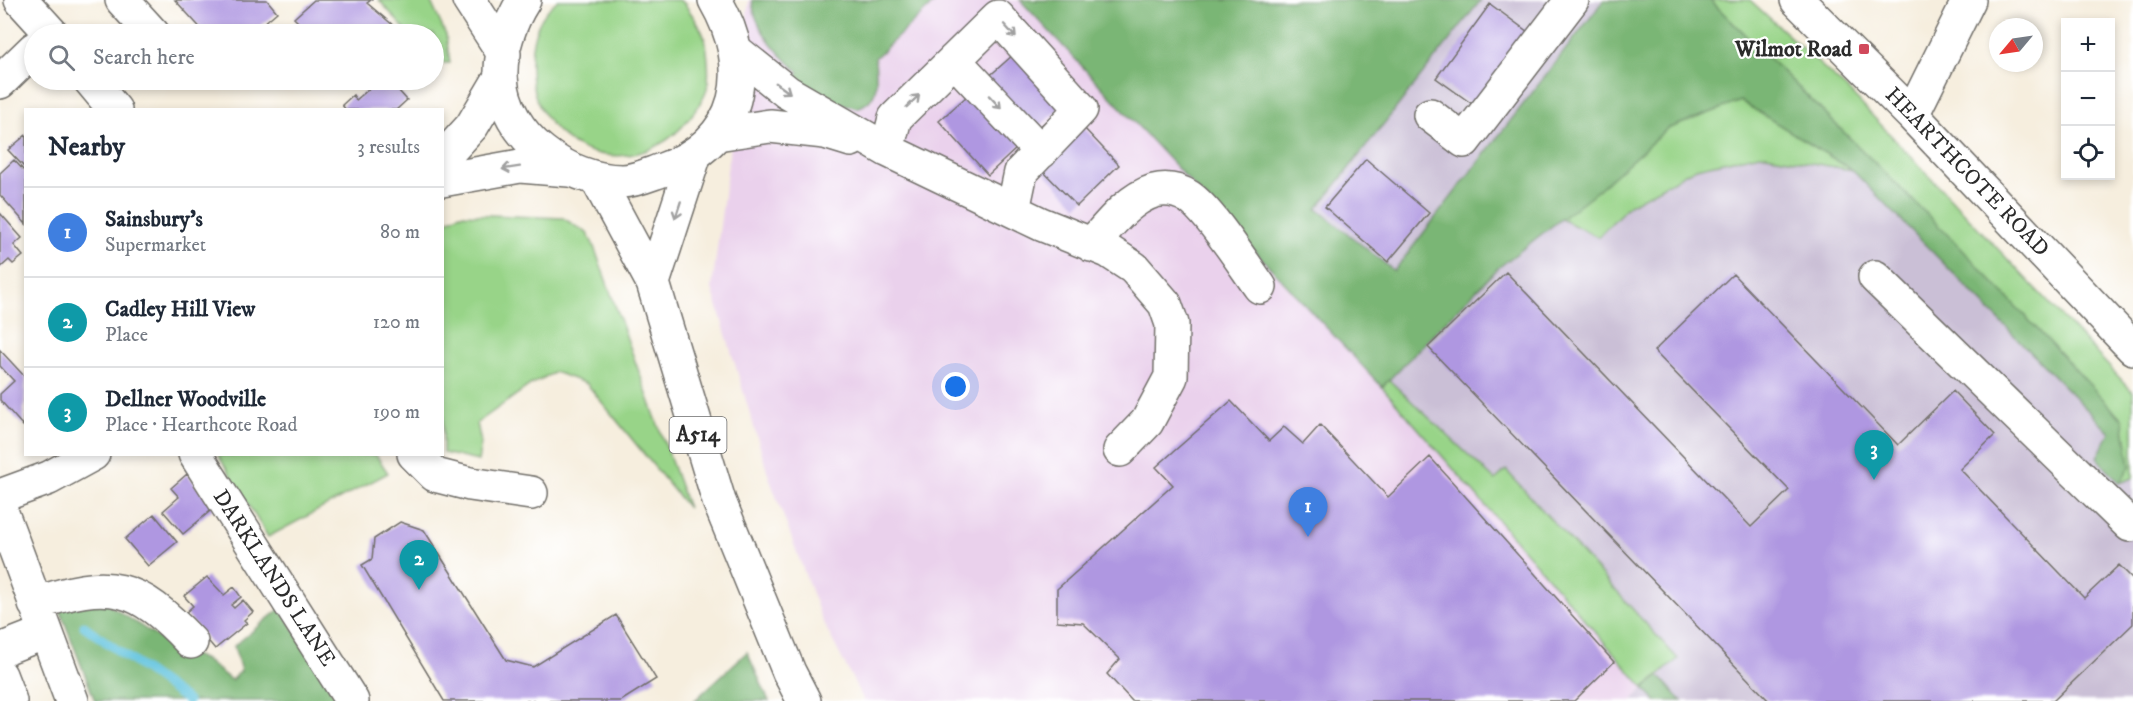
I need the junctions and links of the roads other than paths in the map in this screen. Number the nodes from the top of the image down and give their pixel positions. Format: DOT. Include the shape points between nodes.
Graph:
graph roads {
  1 [pos="21,0"];
  2 [pos="122,0"];
  3 [pos="469,0"];
  4 [pos="524,0"];
  5 [pos="715,0"];
  6 [pos="1572,0"];
  7 [pos="1797,0"];
  8 [pos="1970,0"];
  9 [pos="37,24"];
  10 [pos="144,24"];
  11 [pos="737,52"];
  12 [pos="24,60"];
  13 [pos="954,60"];
  14 [pos="503,66"];
  15 [pos="0,82"];
  16 [pos="1430,115"];
  17 [pos="1912,115"];
  18 [pos="706,144"];
  19 [pos="887,150"];
  20 [pos="1041,152"];
  21 [pos="444,157"];
  22 [pos="583,174"];
  23 [pos="444,180"];
  24 [pos="1013,210"];
  25 [pos="1091,245"];
  26 [pos="1875,277"];
  27 [pos="653,283"];
  28 [pos="1260,287"];
  29 [pos="2133,348"];
  30 [pos="1120,450"];
  31 [pos="89,456"];
  32 [pos="196,456"];
  33 [pos="416,456"];
  34 [pos="531,493"];
  35 [pos="0,496"];
  36 [pos="0,508"];
  37 [pos="2133,523"];
  38 [pos="41,618"];
  39 [pos="191,642"];
  40 [pos="0,650"];
  41 [pos="0,675"];
  42 [pos="10,701"];
  43 [pos="72,701"];
  44 [pos="352,701"];
  45 [pos="804,701"];
  1 -- 9 [label="street"];
  2 -- 10 [label="street"];
  3 -- 14 [label="street"];
  4 -- 14 [label="street" via="511,21"];
  5 -- 11 [label="street" via="729,25"];
  6 -- 16 [label="street" via="1464,141"];
  7 -- 17 [label="street, HEARTHCOTE ROAD"];
  8 -- 17 [label="street"];
  11 -- 18 [label="street" via="739,82 731,109"];
  11 -- 19 [label="street, one-way" via="787,92"];
  12 -- 15 [label="street"];
  19 -- 13 [label="street, one-way" via="895,118"];
  13 -- 20 [label="street, one-way"];
  13 -- 20 [label="street, one-way" via="998,17 1081,109"];
  14 -- 21 [label="street" via="472,126"];
  14 -- 22 [label="street" via="510,110 525,134 545,155"];
  17 -- 29 [label="street, HEARTHCOTE ROAD"];
  18 -- 19 [label="street" via="770,126 825,132"];
  18 -- 22 [label="street" via="674,166 625,181"];
  18 -- 27 [label="street, one-way"];
  19 -- 24 [label="street"];
  20 -- 24 [label="street" via="1021,172"];
  22 -- 23 [label="street, one-way" via="520,166"];
  22 -- 27 [label="street, A514"];
  24 -- 25 [label="street"];
  25 -- 28 [label="street" via="1119,213 1153,192 1172,189 1190,198"];
  25 -- 30 [label="street" via="1134,268 1165,304 1172,324 1171,377 1147,422"];
  26 -- 37 [label="street" via="2130,525"];
  27 -- 45 [label="street, A514" via="719,501"];
  31 -- 35 [label="street" via="48,478"];
  32 -- 44 [label="street, DARKLANDS LANE"];
  33 -- 34 [label="street" via="435,475"];
  36 -- 38 [label="street"];
  38 -- 39 [label="street" via="69,592 101,587 133,594 164,613"];
  38 -- 40 [label="street"];
  38 -- 43 [label="street"];
  41 -- 42 [label="street"];
}
